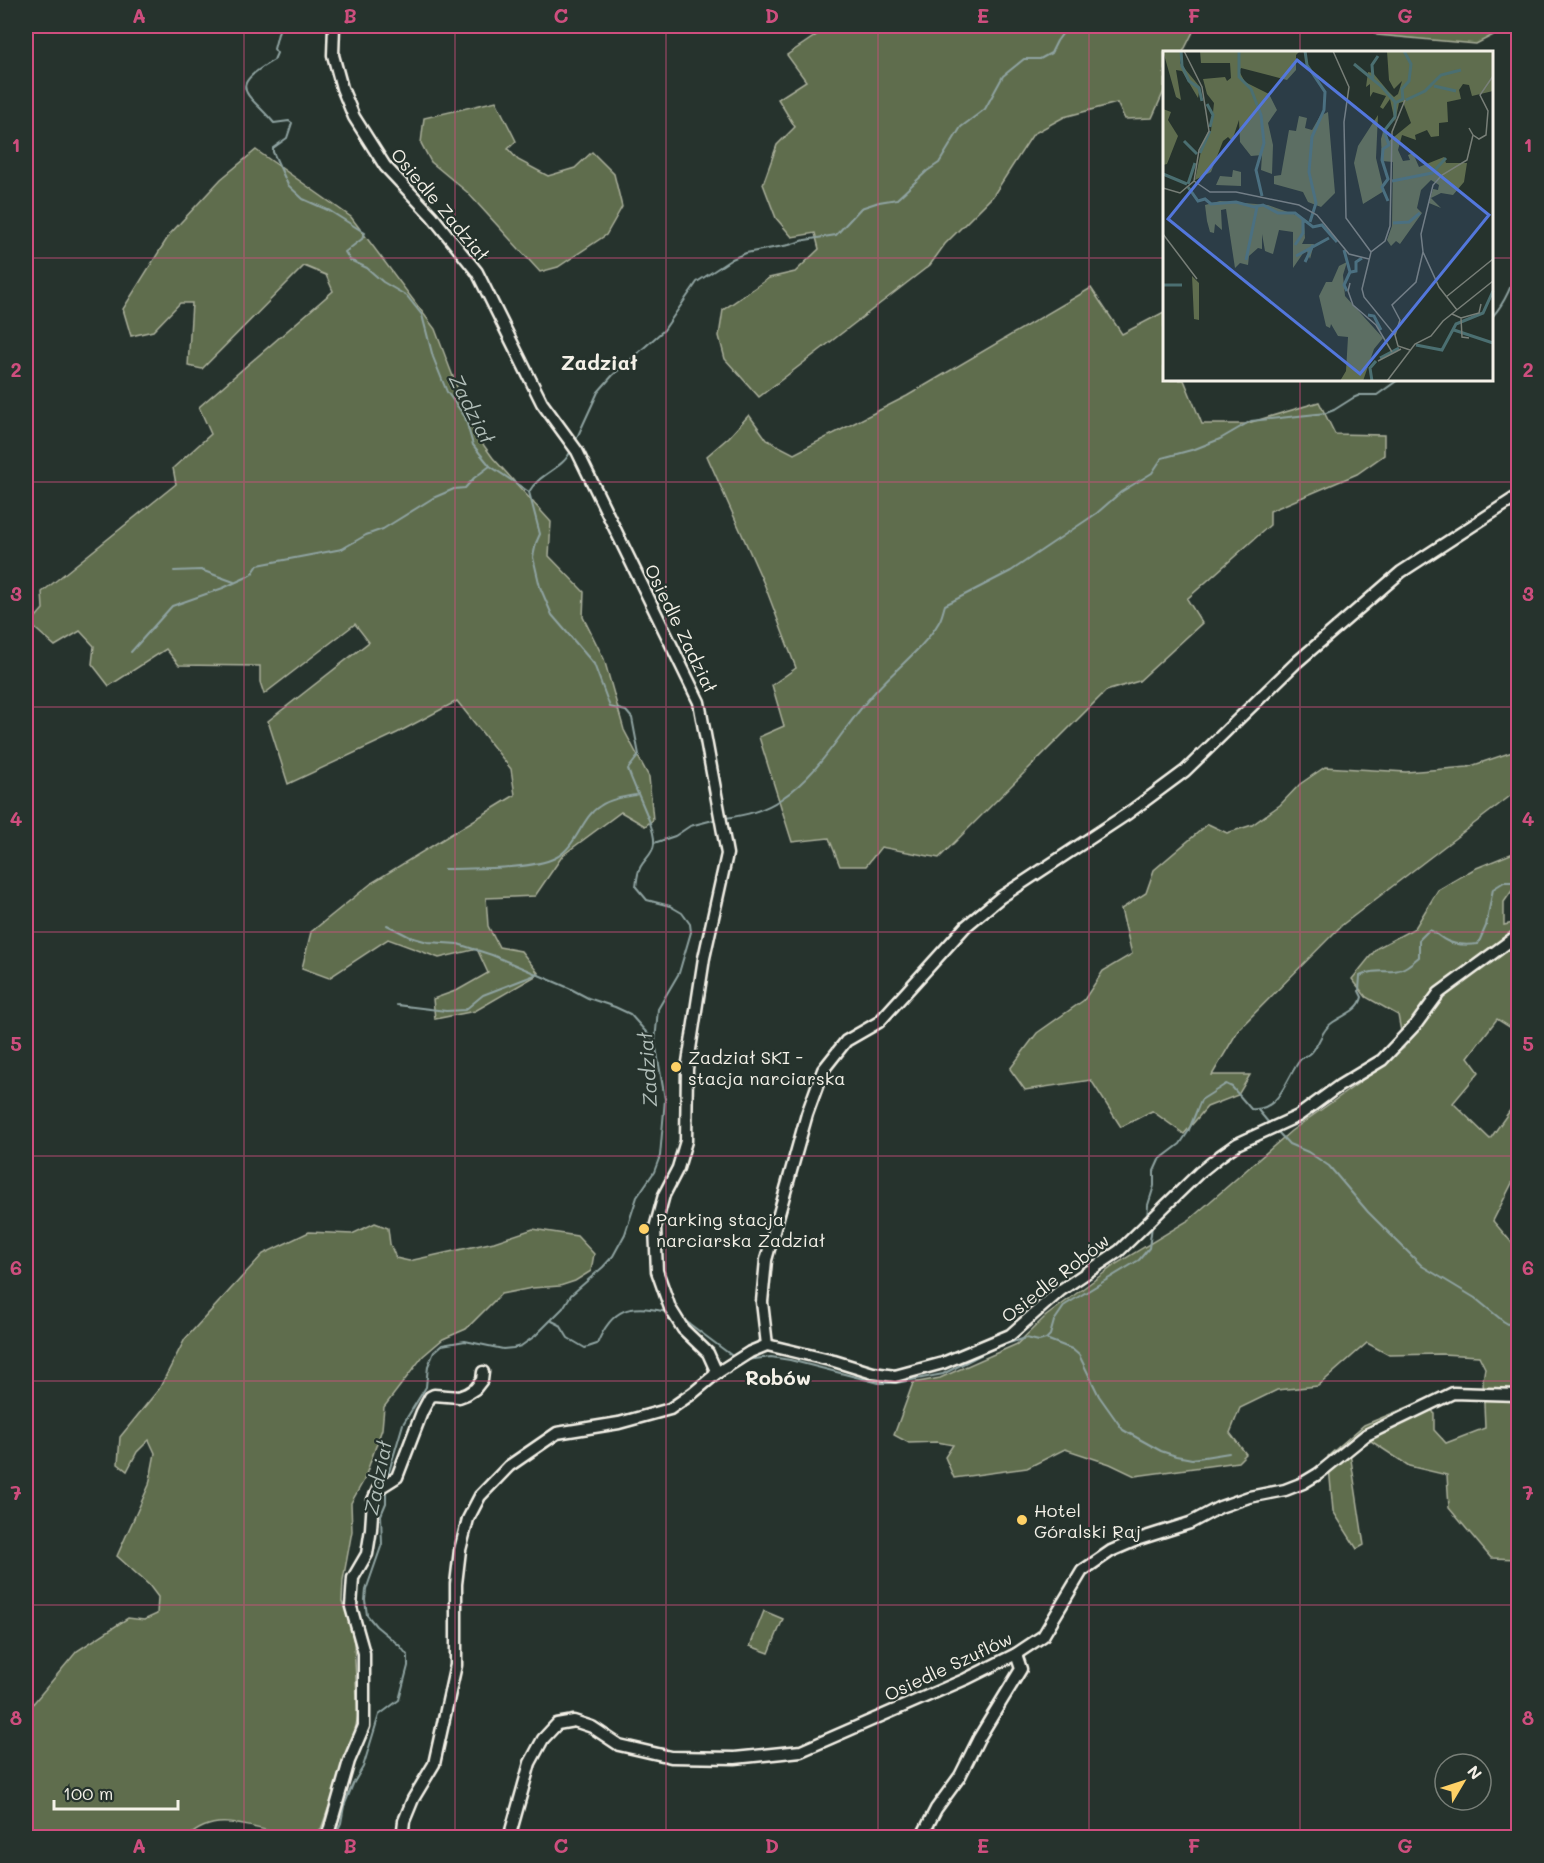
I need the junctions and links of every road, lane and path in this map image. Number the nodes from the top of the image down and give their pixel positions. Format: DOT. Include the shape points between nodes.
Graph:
graph roads {
  1 [pos="334,26"];
  2 [pos="1518,496"];
  3 [pos="1518,935"];
  4 [pos="767,1345"];
  5 [pos="483,1372"];
  6 [pos="717,1373"];
  7 [pos="1518,1395"];
  8 [pos="1016,1654"];
  9 [pos="327,1838"];
  10 [pos="402,1838"];
  11 [pos="509,1838"];
  12 [pos="921,1838"];
  1 -- 6 [label="street, Osiedle Zadział" via="333,55 354,117 385,165 477,272 542,403 577,451 699,702 728,854 704,958 687,1069 686,1141 664,1195 656,1228 657,1271 670,1308 702,1346"];
  2 -- 4 [label="street" via="1401,572 1297,662 1185,771 1001,897 966,926 879,1022 846,1041 823,1070 766,1260 762,1302"];
  3 -- 4 [label="street, Osiedle Robów" via="1439,993 1382,1060 1298,1116 1220,1156 1119,1251 1061,1290 1010,1335 943,1363 895,1376"];
  4 -- 6 [label="street"];
  5 -- 9 [label="street" via="482,1380 467,1394 430,1398 397,1477 375,1493 367,1554 353,1578 351,1607 364,1653 364,1726 349,1761"];
  6 -- 10 [label="street" via="670,1409 619,1423 557,1433 509,1466 480,1496 468,1519 460,1550 456,1665 438,1747 434,1764 404,1821"];
  7 -- 8 [label="street, Osiedle Szuflów" via="1454,1393 1366,1435 1303,1483 1249,1497 1112,1551 1082,1571 1043,1636"];
  8 -- 11 [label="street, Osiedle Szuflów" via="801,1751 735,1758 670,1757 619,1745 592,1727 573,1721 557,1724 530,1763"];
  8 -- 12 [label="street" via="1021,1669"];
}
